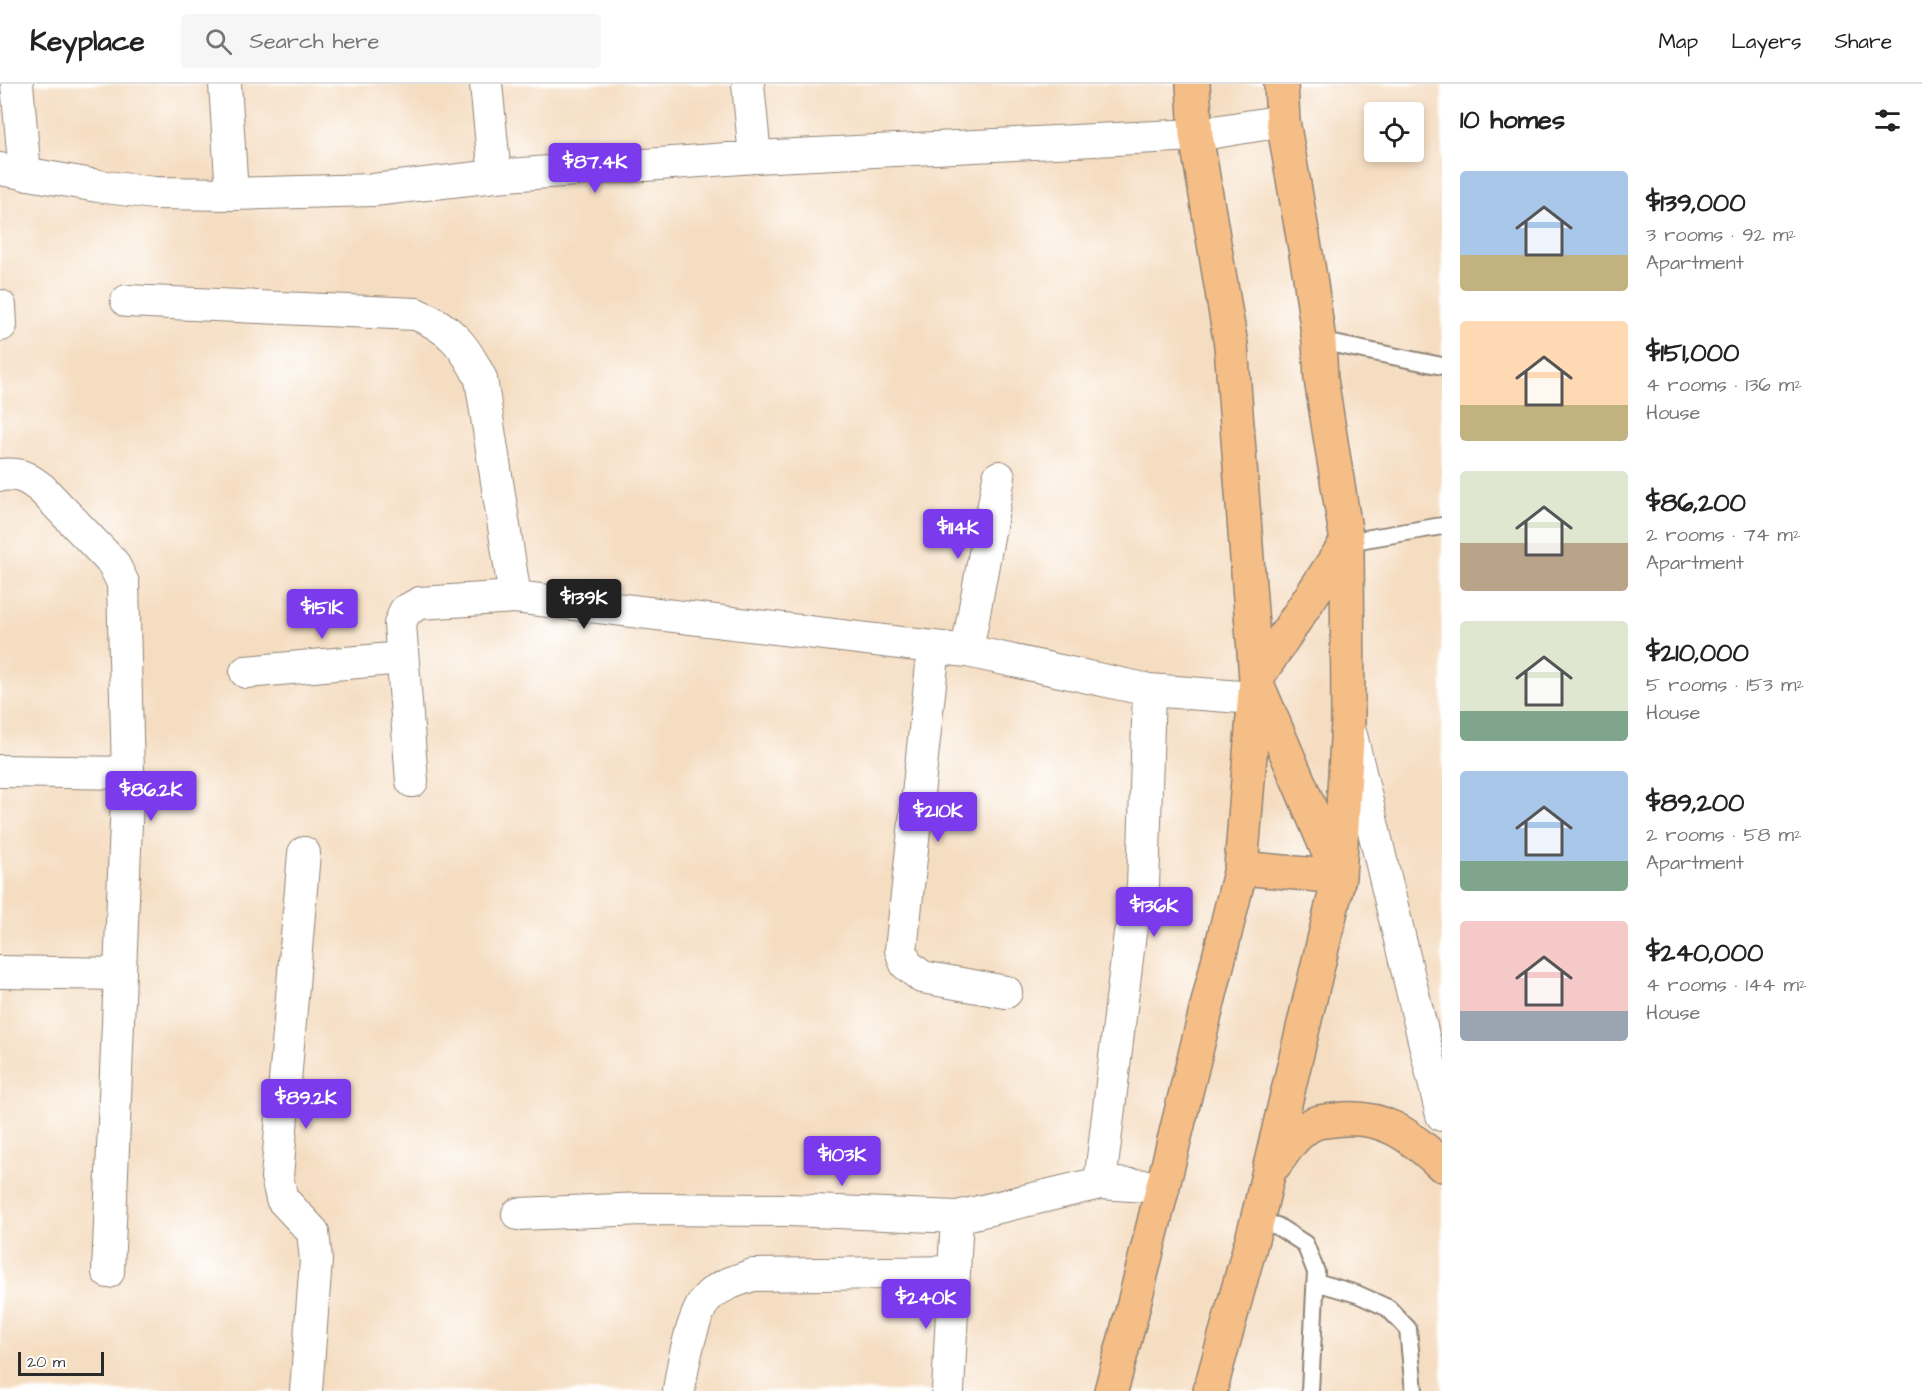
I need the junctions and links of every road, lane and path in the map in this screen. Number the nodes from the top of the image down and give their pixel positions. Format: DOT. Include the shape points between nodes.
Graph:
graph roads {
  1 [pos="17,84"];
  2 [pos="225,84"];
  3 [pos="486,84"];
  4 [pos="748,84"];
  5 [pos="1193,84"];
  6 [pos="1281,84"];
  7 [pos="1283,121"];
  8 [pos="1196,135"];
  9 [pos="755,157"];
  10 [pos="13,172"];
  11 [pos="495,176"];
  12 [pos="232,194"];
  13 [pos="127,301"];
  14 [pos="0,306"];
  15 [pos="1,325"];
  16 [pos="1319,341"];
  17 [pos="1442,366"];
  18 [pos="0,475"];
  19 [pos="999,477"];
  20 [pos="1442,526"];
  21 [pos="1347,542"];
  22 [pos="514,597"];
  23 [pos="934,647"];
  24 [pos="967,651"];
  25 [pos="402,658"];
  26 [pos="246,672"];
  27 [pos="1255,689"];
  28 [pos="1149,690"];
  29 [pos="1348,722"];
  30 [pos="0,771"];
  31 [pos="128,773"];
  32 [pos="412,781"];
  33 [pos="304,853"];
  34 [pos="1241,868"];
  35 [pos="1339,877"];
  36 [pos="0,972"];
  37 [pos="120,974"];
  38 [pos="1006,992"];
  39 [pos="1433,1034"];
  40 [pos="1442,1114"];
  41 [pos="1442,1165"];
  42 [pos="1268,1173"];
  43 [pos="1100,1183"];
  44 [pos="1163,1187"];
  45 [pos="518,1214"];
  46 [pos="957,1217"];
  47 [pos="1257,1221"];
  48 [pos="108,1272"];
  49 [pos="954,1272"];
  50 [pos="1316,1282"];
  51 [pos="306,1391"];
  52 [pos="679,1391"];
  53 [pos="948,1391"];
  54 [pos="1111,1391"];
  55 [pos="1210,1391"];
  56 [pos="1310,1391"];
  57 [pos="1414,1391"];
  1 -- 10 [label="street"];
  2 -- 12 [label="street"];
  3 -- 11 [label="street"];
  4 -- 9 [label="street"];
  5 -- 8 [label="main road"];
  6 -- 7 [label="main road"];
  7 -- 8 [label="street"];
  7 -- 16 [label="main road"];
  8 -- 9 [label="street"];
  8 -- 27 [label="main road" via="1231,345"];
  9 -- 11 [label="street"];
  10 -- 12 [label="street" via="154,193"];
  11 -- 12 [label="street" via="373,190"];
  13 -- 22 [label="street" via="416,314 435,321 457,339 481,379"];
  14 -- 15 [label="street"];
  16 -- 17 [label="lane"];
  16 -- 21 [label="main road"];
  18 -- 31 [label="street" via="15,474 42,489 113,563 123,583"];
  19 -- 24 [label="street"];
  20 -- 21 [label="lane"];
  21 -- 27 [label="main road"];
  21 -- 29 [label="main road"];
  22 -- 23 [label="street"];
  22 -- 25 [label="street" via="420,603 405,611 400,624"];
  23 -- 24 [label="street"];
  23 -- 38 [label="street" via="901,950 906,964 922,977"];
  24 -- 28 [label="street"];
  25 -- 26 [label="street"];
  25 -- 32 [label="street"];
  27 -- 28 [label="street"];
  27 -- 34 [label="main road"];
  27 -- 35 [label="main road"];
  28 -- 43 [label="street" via="1143,887 1130,933"];
  29 -- 35 [label="main road"];
  29 -- 39 [label="street"];
  30 -- 31 [label="street"];
  31 -- 37 [label="street"];
  33 -- 51 [label="street" via="277,1177 282,1199 313,1232 316,1260"];
  34 -- 35 [label="main road"];
  34 -- 44 [label="main road"];
  35 -- 42 [label="main road"];
  36 -- 37 [label="street"];
  37 -- 48 [label="street"];
  39 -- 40 [label="street"];
  41 -- 42 [label="main road" via="1408,1136 1379,1122 1354,1117 1314,1123 1295,1137"];
  42 -- 47 [label="main road"];
  43 -- 44 [label="street"];
  43 -- 46 [label="street"];
  44 -- 54 [label="main road"];
  45 -- 46 [label="street" via="644,1209"];
  46 -- 49 [label="street"];
  47 -- 50 [label="lane" via="1277,1226 1305,1244"];
  47 -- 55 [label="main road"];
  49 -- 52 [label="street" via="753,1275 728,1283 708,1296 695,1318"];
  49 -- 53 [label="street"];
  50 -- 56 [label="lane"];
  50 -- 57 [label="lane" via="1388,1308 1408,1329"];
}
